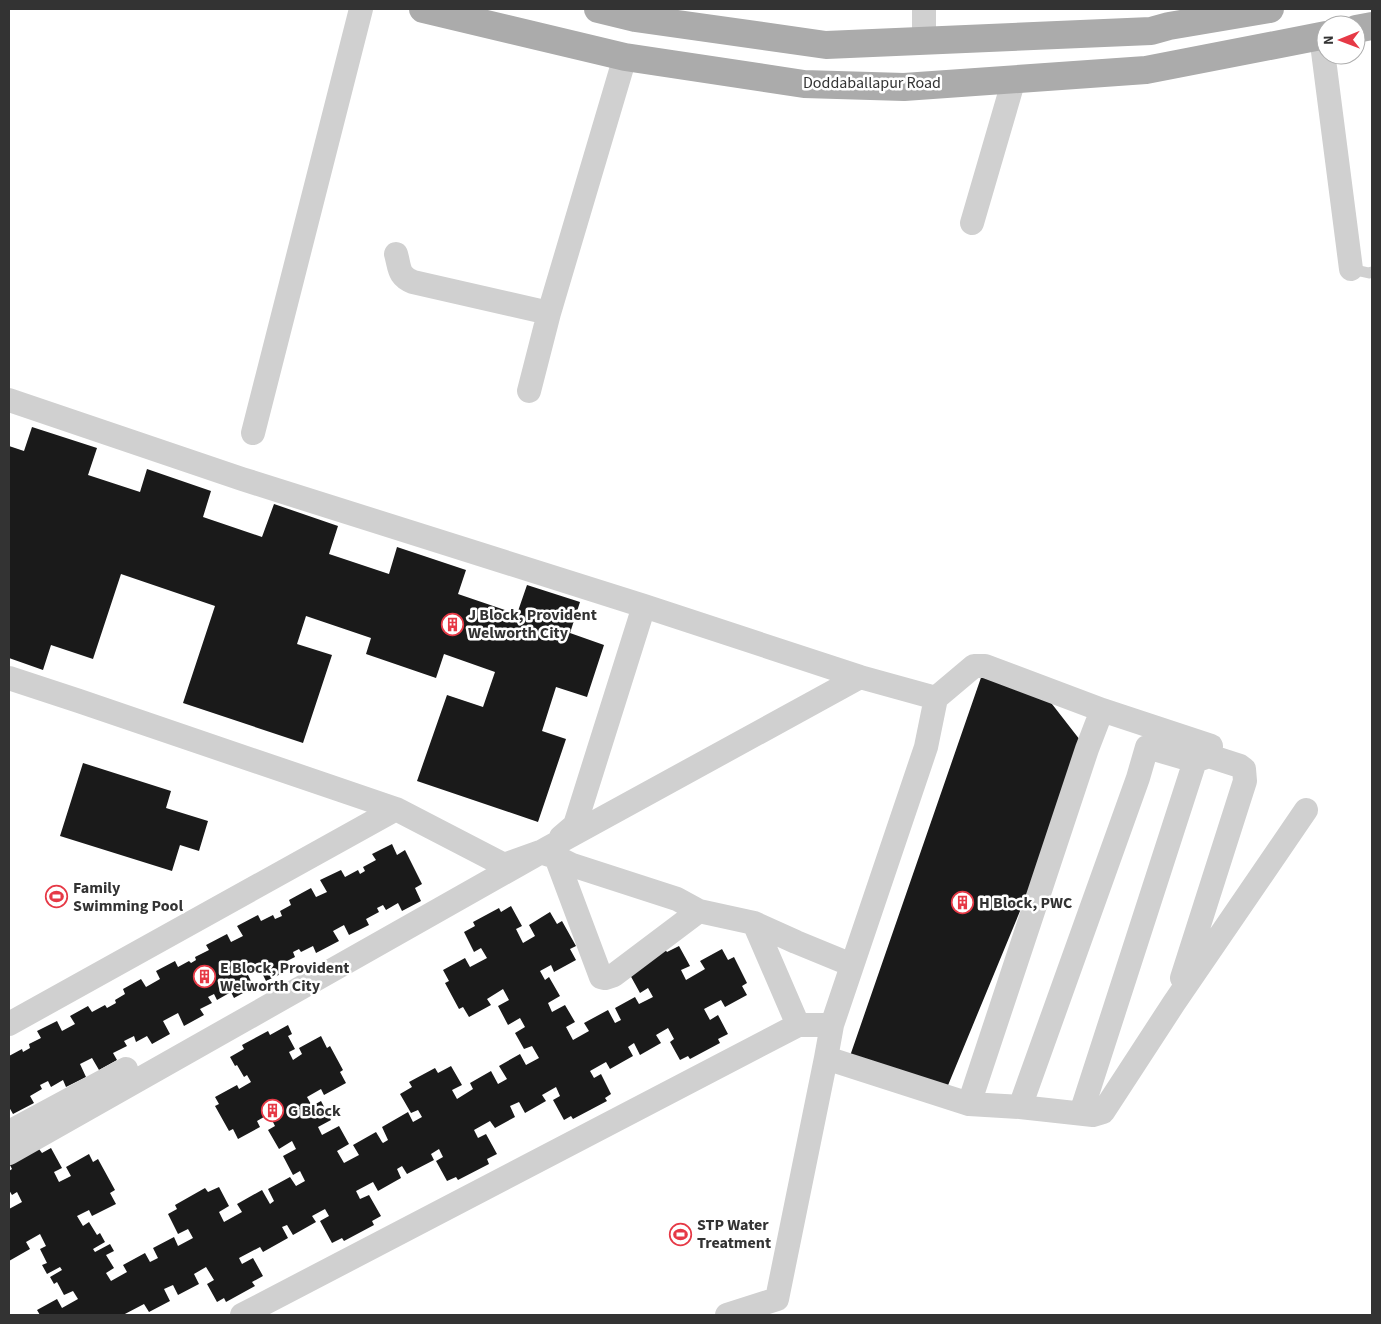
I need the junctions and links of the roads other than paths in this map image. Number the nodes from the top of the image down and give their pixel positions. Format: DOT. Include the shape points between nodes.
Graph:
graph roads {
  1 [pos="361,9"];
  2 [pos="423,9"];
  3 [pos="598,9"];
  4 [pos="924,9"];
  5 [pos="1270,9"];
  6 [pos="1168,17"];
  7 [pos="1316,38"];
  8 [pos="924,41"];
  9 [pos="626,57"];
  10 [pos="1329,65"];
  11 [pos="1014,79"];
  12 [pos="972,223"];
  13 [pos="396,254"];
  14 [pos="1362,271"];
  15 [pos="549,312"];
  16 [pos="529,390"];
  17 [pos="9,400"];
  18 [pos="253,433"];
  19 [pos="644,606"];
  20 [pos="860,677"];
  21 [pos="9,678"];
  22 [pos="936,698"];
  23 [pos="1102,710"];
  24 [pos="1202,759"];
  25 [pos="396,809"];
  26 [pos="1306,810"];
  27 [pos="548,852"];
  28 [pos="504,865"];
  29 [pos="700,910"];
  30 [pos="754,923"];
  31 [pos="852,965"];
  32 [pos="1174,1003"];
  33 [pos="9,1024"];
  34 [pos="798,1025"];
  35 [pos="832,1026"];
  36 [pos="826,1058"];
  37 [pos="969,1104"];
  38 [pos="1020,1107"];
  39 [pos="1081,1113"];
  40 [pos="9,1132"];
  41 [pos="9,1153"];
  42 [pos="776,1307"];
  43 [pos="242,1315"];
  44 [pos="727,1315"];
  1 -- 18 [label="street"];
  2 -- 9 [label="main road, Doddaballapur Road"];
  3 -- 8 [label="main road" via="635,18 826,45"];
  4 -- 8 [label="street"];
  5 -- 6 [label="main road"];
  6 -- 8 [label="main road" via="1151,31"];
  7 -- 11 [label="main road, Doddaballapur Road" via="1146,70"];
  9 -- 11 [label="main road, Doddaballapur Road" via="804,84 904,87"];
  9 -- 15 [label="street"];
  10 -- 14 [label="street"];
  11 -- 12 [label="street"];
  13 -- 15 [label="street" via="402,275 413,282"];
  15 -- 16 [label="street"];
  17 -- 19 [label="street"];
  19 -- 20 [label="street"];
  19 -- 27 [label="street" via="575,825"];
  20 -- 22 [label="street"];
  20 -- 27 [label="street"];
  21 -- 25 [label="street"];
  22 -- 23 [label="street" via="974,666 985,666"];
  22 -- 31 [label="street" via="926,747"];
  23 -- 24 [label="street" via="1211,746"];
  23 -- 37 [label="street"];
  24 -- 32 [label="street" via="1240,766 1244,769 1245,781"];
  24 -- 38 [label="street" via="1147,747"];
  24 -- 39 [label="street"];
  25 -- 28 [label="street"];
  25 -- 33 [label="street"];
  26 -- 32 [label="street"];
  27 -- 28 [label="street"];
  27 -- 29 [label="street" via="572,865 677,899"];
  27 -- 29 [label="street" via="601,977 614,975"];
  27 -- 41 [label="street"];
  28 -- 40 [label="street"];
  29 -- 30 [label="street"];
  30 -- 31 [label="street"];
  30 -- 34 [label="street"];
  31 -- 35 [label="street"];
  32 -- 39 [label="street" via="1103,1112 1093,1115"];
  34 -- 35 [label="street"];
  34 -- 43 [label="street"];
  35 -- 36 [label="street"];
  36 -- 37 [label="street"];
  36 -- 42 [label="street"];
  37 -- 38 [label="street"];
  38 -- 39 [label="street"];
  42 -- 44 [label="street"];
}
